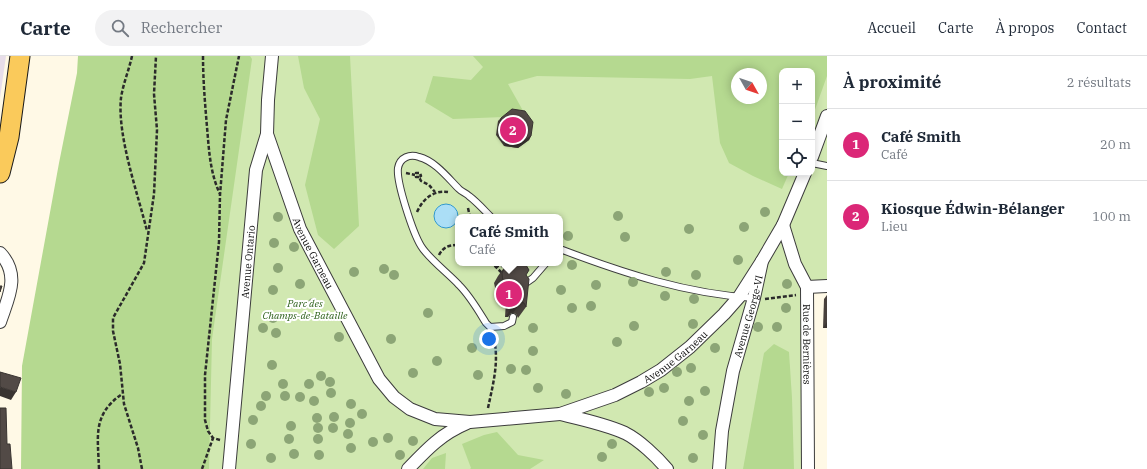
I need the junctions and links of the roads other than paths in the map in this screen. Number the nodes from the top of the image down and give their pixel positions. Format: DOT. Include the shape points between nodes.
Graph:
graph roads {
  1 [pos="20,56"];
  2 [pos="272,56"];
  3 [pos="827,116"];
  4 [pos="267,134"];
  5 [pos="815,149"];
  6 [pos="815,164"];
  7 [pos="827,166"];
  8 [pos="0,173"];
  9 [pos="804,176"];
  10 [pos="488,214"];
  11 [pos="783,225"];
  12 [pos="563,250"];
  13 [pos="0,253"];
  14 [pos="762,262"];
  15 [pos="543,266"];
  16 [pos="523,285"];
  17 [pos="827,286"];
  18 [pos="807,291"];
  19 [pos="739,297"];
  20 [pos="754,298"];
  21 [pos="513,317"];
  22 [pos="0,322"];
  23 [pos="560,414"];
  24 [pos="470,422"];
  25 [pos="229,469"];
  26 [pos="408,469"];
  27 [pos="667,469"];
  28 [pos="719,469"];
  29 [pos="808,469"];
  1 -- 8 [label="main road" via="9,137"];
  2 -- 4 [label="street, Avenue Ontario"];
  3 -- 5 [label="street"];
  4 -- 24 [label="street, Avenue Garneau" via="300,229 379,379 394,397 410,409 435,419"];
  4 -- 25 [label="street, Avenue Ontario" via="256,170"];
  6 -- 7 [label="lane"];
  9 -- 11 [label="street, Avenue George-VI"];
  10 -- 21 [label="lane" via="430,162 411,155 401,161 398,176 415,234 422,248 460,286 486,323 490,326 504,326 512,322"];
  11 -- 14 [label="street, Avenue George-VI"];
  11 -- 18 [label="street, Rue de Bernières" via="795,264"];
  12 -- 19 [label="lane" via="654,282"];
  13 -- 22 [label="street" via="11,270 12,279"];
  14 -- 19 [label="street, Avenue Garneau"];
  14 -- 20 [label="street, Avenue George-VI"];
  15 -- 16 [label="lane"];
  17 -- 18 [label="street"];
  18 -- 29 [label="street, Rue de Bernières"];
  19 -- 20 [label="lane"];
  19 -- 23 [label="street, Avenue Garneau" via="690,348 661,370 615,395"];
  20 -- 28 [label="street, Avenue George-VI" via="733,371 722,431"];
  23 -- 24 [label="street, Avenue Garneau"];
  23 -- 27 [label="street, Avenue Garneau" via="626,434"];
  24 -- 26 [label="street, Avenue Garneau" via="443,435"];
}
